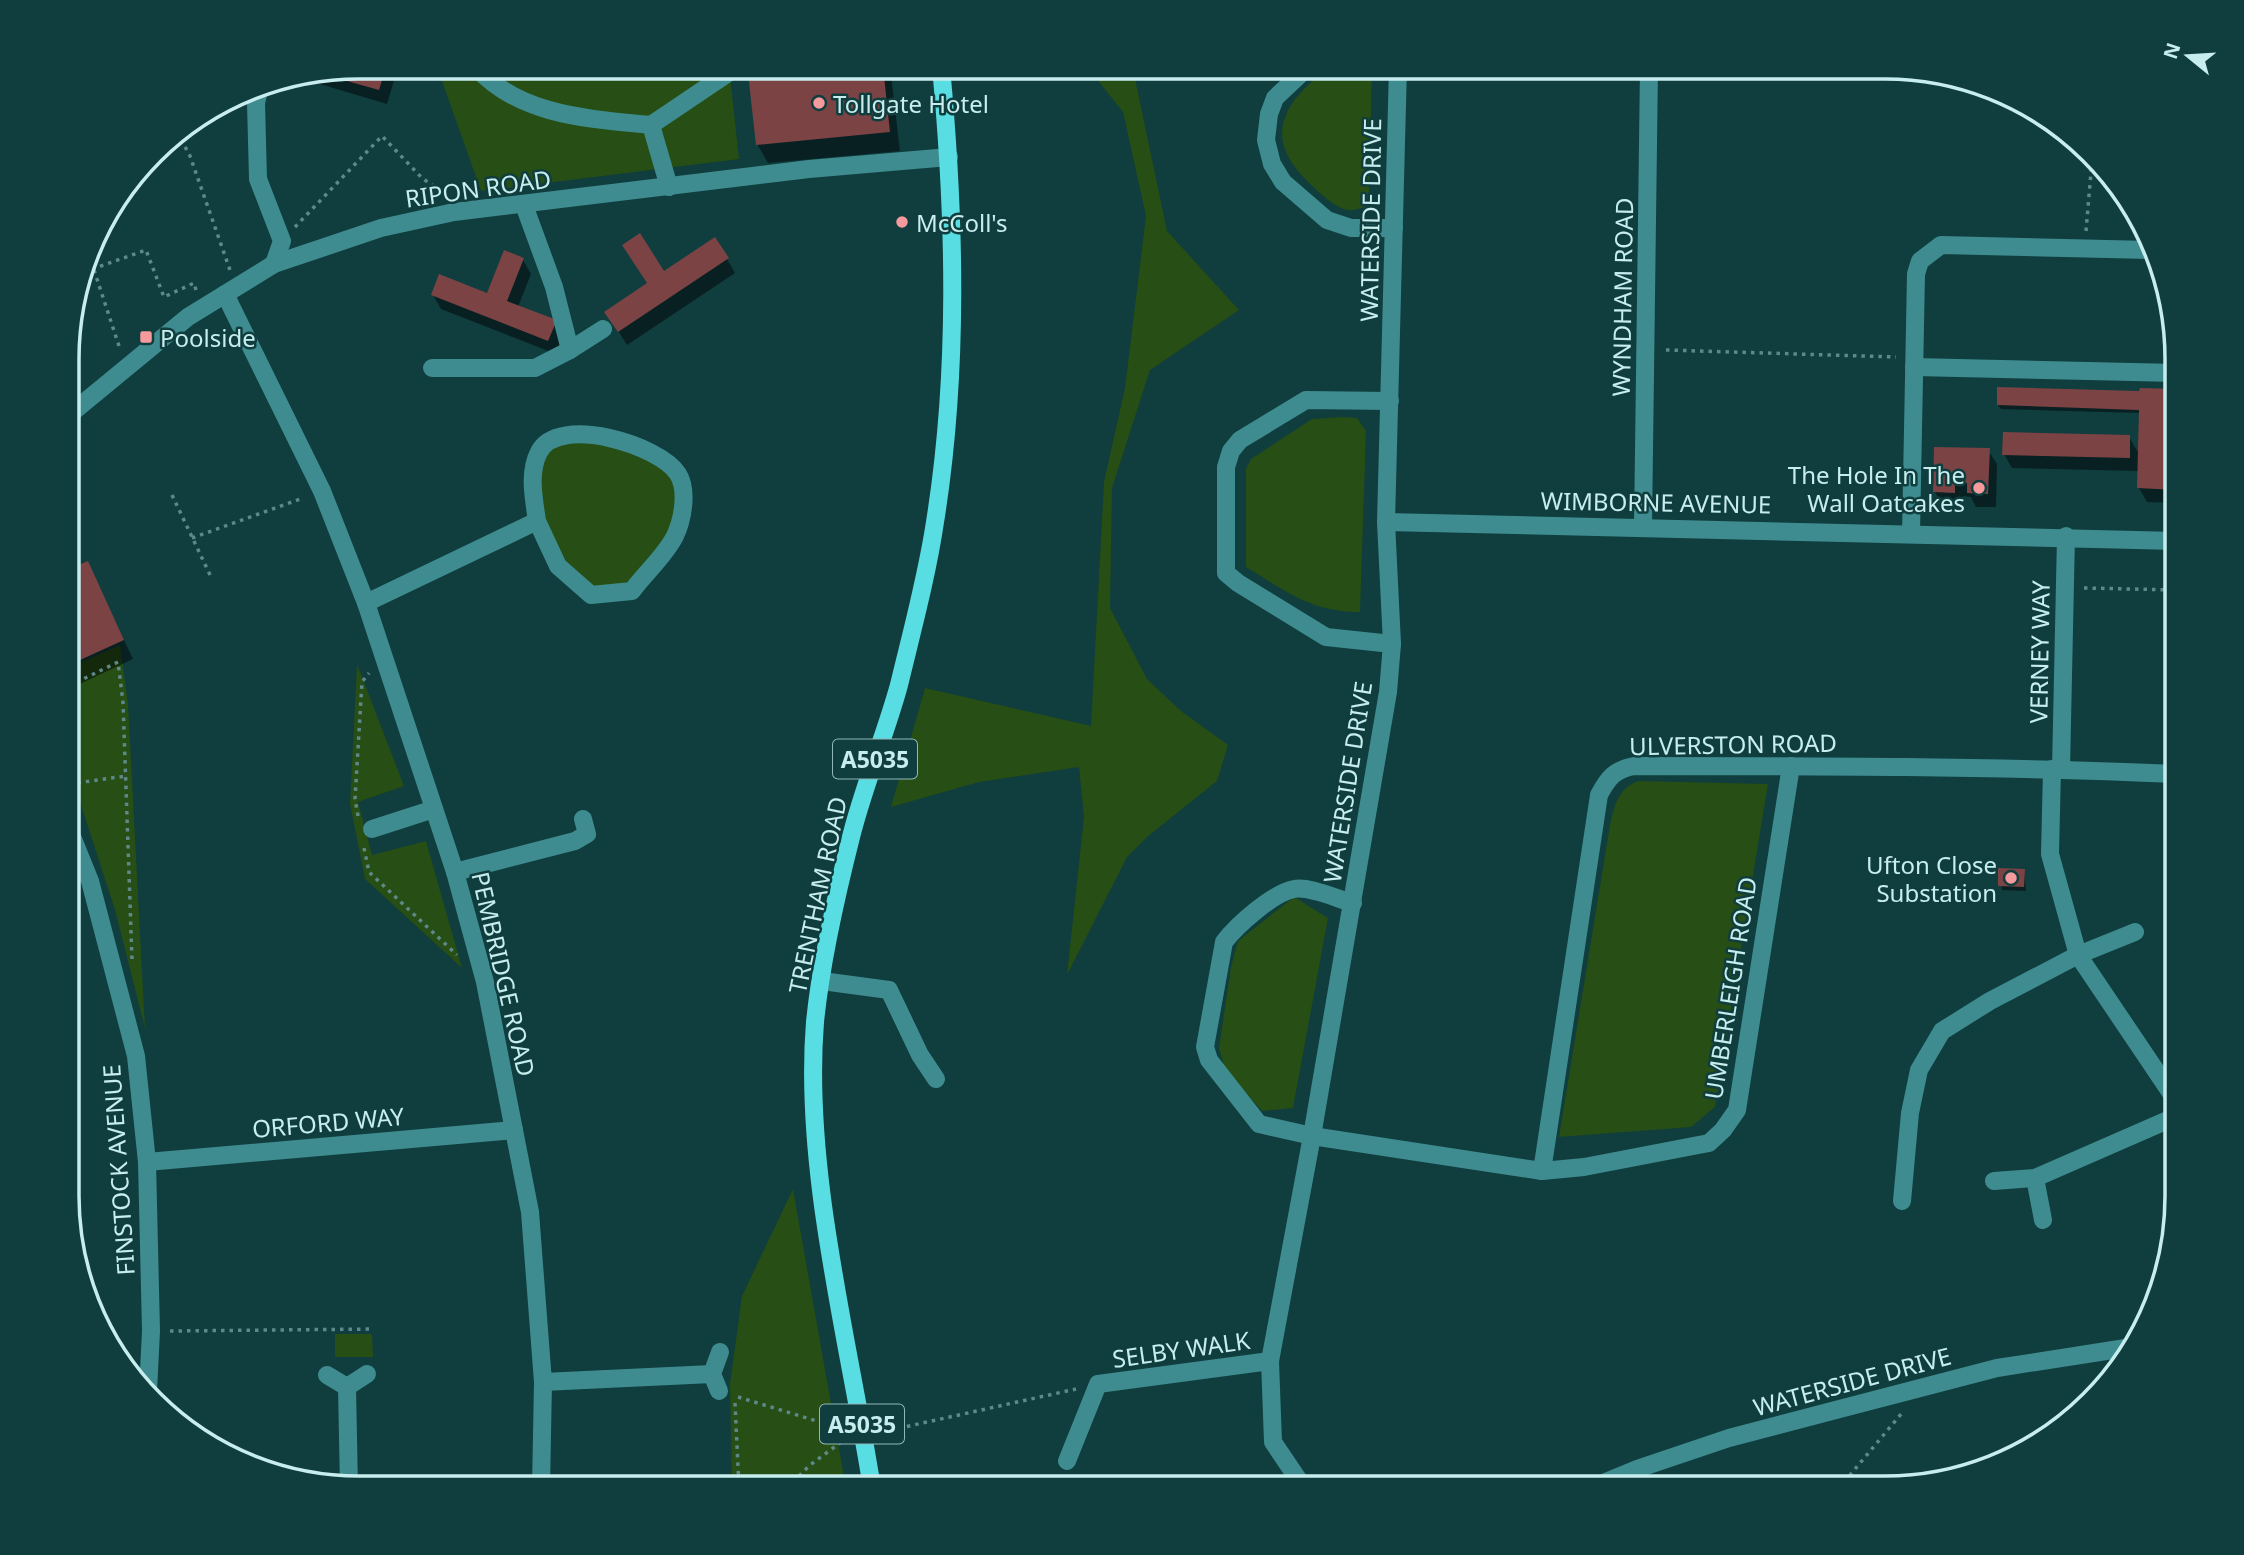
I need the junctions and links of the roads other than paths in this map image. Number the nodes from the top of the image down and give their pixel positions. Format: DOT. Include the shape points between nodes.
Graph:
graph roads {
  1 [pos="489,79"];
  2 [pos="719,79"];
  3 [pos="942,79"];
  4 [pos="1295,79"];
  5 [pos="1398,79"];
  6 [pos="1648,79"];
  7 [pos="257,98"];
  8 [pos="651,125"];
  9 [pos="949,156"];
  10 [pos="669,187"];
  11 [pos="524,205"];
  12 [pos="1394,228"];
  13 [pos="2143,250"];
  14 [pos="274,264"];
  15 [pos="231,290"];
  16 [pos="603,329"];
  17 [pos="569,350"];
  18 [pos="1914,360"];
  19 [pos="432,368"];
  20 [pos="2165,372"];
  21 [pos="1390,401"];
  22 [pos="79,407"];
  23 [pos="537,521"];
  24 [pos="1386,522"];
  25 [pos="1643,527"];
  26 [pos="1911,533"];
  27 [pos="2066,536"];
  28 [pos="2165,540"];
  29 [pos="366,603"];
  30 [pos="1392,644"];
  31 [pos="1791,766"];
  32 [pos="2056,769"];
  33 [pos="2165,774"];
  34 [pos="434,809"];
  35 [pos="583,819"];
  36 [pos="372,829"];
  37 [pos="79,854"];
  38 [pos="455,872"];
  39 [pos="1353,903"];
  40 [pos="2135,932"];
  41 [pos="2078,956"];
  42 [pos="822,981"];
  43 [pos="936,1079"];
  44 [pos="2165,1084"];
  45 [pos="2165,1121"];
  46 [pos="514,1130"];
  47 [pos="1312,1136"];
  48 [pos="146,1162"];
  49 [pos="1542,1171"];
  50 [pos="2035,1178"];
  51 [pos="1994,1181"];
  52 [pos="1902,1201"];
  53 [pos="2043,1220"];
  54 [pos="2120,1349"];
  55 [pos="720,1352"];
  56 [pos="1270,1361"];
  57 [pos="367,1374"];
  58 [pos="712,1374"];
  59 [pos="327,1375"];
  60 [pos="145,1377"];
  61 [pos="543,1382"];
  62 [pos="347,1387"];
  63 [pos="727,1394"];
  64 [pos="1067,1461"];
  65 [pos="349,1476"];
  66 [pos="541,1476"];
  67 [pos="870,1476"];
  68 [pos="1296,1476"];
  69 [pos="1620,1476"];
  1 -- 8 [label="street" via="521,100 574,118"];
  2 -- 8 [label="street"];
  3 -- 9 [label="main road, TRENTHAM ROAD / A5035"];
  4 -- 12 [label="street" via="1275,98 1269,114 1266,140 1283,183 1327,220 1350,228"];
  5 -- 12 [label="street, WATERSIDE DRIVE"];
  6 -- 25 [label="street, WYNDHAM ROAD"];
  7 -- 14 [label="street" via="258,179 282,241"];
  8 -- 10 [label="street"];
  9 -- 10 [label="street, RIPON ROAD"];
  9 -- 42 [label="main road, TRENTHAM ROAD / A5035" via="953,299 935,523 898,687 851,836"];
  10 -- 11 [label="street, RIPON ROAD"];
  11 -- 14 [label="street, RIPON ROAD" via="454,212 381,228"];
  11 -- 17 [label="street" via="554,287"];
  12 -- 21 [label="street, WATERSIDE DRIVE"];
  13 -- 18 [label="street" via="1941,245 1920,261 1916,274"];
  14 -- 15 [label="street, RIPON ROAD"];
  15 -- 22 [label="street, RIPON ROAD"];
  15 -- 29 [label="street, PEMBRIDGE ROAD"];
  16 -- 17 [label="street"];
  17 -- 19 [label="street" via="535,368"];
  18 -- 20 [label="street"];
  18 -- 26 [label="street"];
  21 -- 24 [label="street, WATERSIDE DRIVE"];
  21 -- 30 [label="street" via="1306,400 1240,440 1226,467 1224,557 1226,573 1238,583 1326,638"];
  23 -- 23 [label="street" via="532,488 539,450 551,440 571,434 597,435 659,455 678,472 684,490 675,535 632,591 592,595 558,566"];
  23 -- 29 [label="street"];
  24 -- 25 [label="street, WIMBORNE AVENUE"];
  24 -- 30 [label="street, WATERSIDE DRIVE"];
  25 -- 26 [label="street, WIMBORNE AVENUE"];
  26 -- 27 [label="street, WIMBORNE AVENUE"];
  27 -- 28 [label="street, WIMBORNE AVENUE"];
  27 -- 32 [label="street, VERNEY WAY"];
  29 -- 34 [label="street, PEMBRIDGE ROAD"];
  30 -- 39 [label="street, WATERSIDE DRIVE"];
  31 -- 32 [label="street, ULVERSTON ROAD"];
  31 -- 49 [label="street, UMBERLEIGH ROAD" via="1737,1110 1731,1121 1709,1143"];
  31 -- 49 [label="street, ULVERSTON ROAD" via="1634,766 1618,769 1608,779 1595,818"];
  32 -- 33 [label="street, ULVERSTON ROAD"];
  32 -- 41 [label="street, VERNEY WAY" via="2050,854"];
  34 -- 36 [label="street"];
  34 -- 38 [label="street, PEMBRIDGE ROAD"];
  35 -- 38 [label="street" via="587,834 575,841"];
  37 -- 48 [label="street, FINSTOCK AVENUE" via="136,1056"];
  38 -- 46 [label="street, PEMBRIDGE ROAD" via="485,982"];
  39 -- 47 [label="street, WATERSIDE DRIVE"];
  39 -- 47 [label="street, UMBERLEIGH ROAD" via="1296,888 1281,893 1234,929 1224,942 1207,1034 1209,1060 1259,1124"];
  40 -- 41 [label="street"];
  41 -- 44 [label="street, VERNEY WAY"];
  41 -- 52 [label="street" via="1942,1031 1919,1070"];
  42 -- 43 [label="street" via="889,990"];
  42 -- 67 [label="main road, TRENTHAM ROAD / A5035" via="815,1021 820,1183"];
  45 -- 50 [label="street"];
  46 -- 48 [label="street, ORFORD WAY"];
  46 -- 61 [label="street, PEMBRIDGE ROAD" via="530,1212"];
  47 -- 49 [label="street, UMBERLEIGH ROAD"];
  47 -- 56 [label="street, WATERSIDE DRIVE"];
  48 -- 60 [label="street, FINSTOCK AVENUE" via="151,1331"];
  50 -- 51 [label="street"];
  50 -- 53 [label="street"];
  54 -- 69 [label="street, WATERSIDE DRIVE" via="1997,1368 1729,1438"];
  55 -- 58 [label="street"];
  56 -- 64 [label="street, SELBY WALK" via="1098,1384"];
  56 -- 68 [label="street, WATERSIDE DRIVE" via="1273,1442"];
  57 -- 62 [label="street"];
  58 -- 61 [label="street"];
  58 -- 63 [label="street"];
  59 -- 62 [label="street"];
  61 -- 66 [label="street, PEMBRIDGE ROAD"];
  62 -- 65 [label="street"];
}
